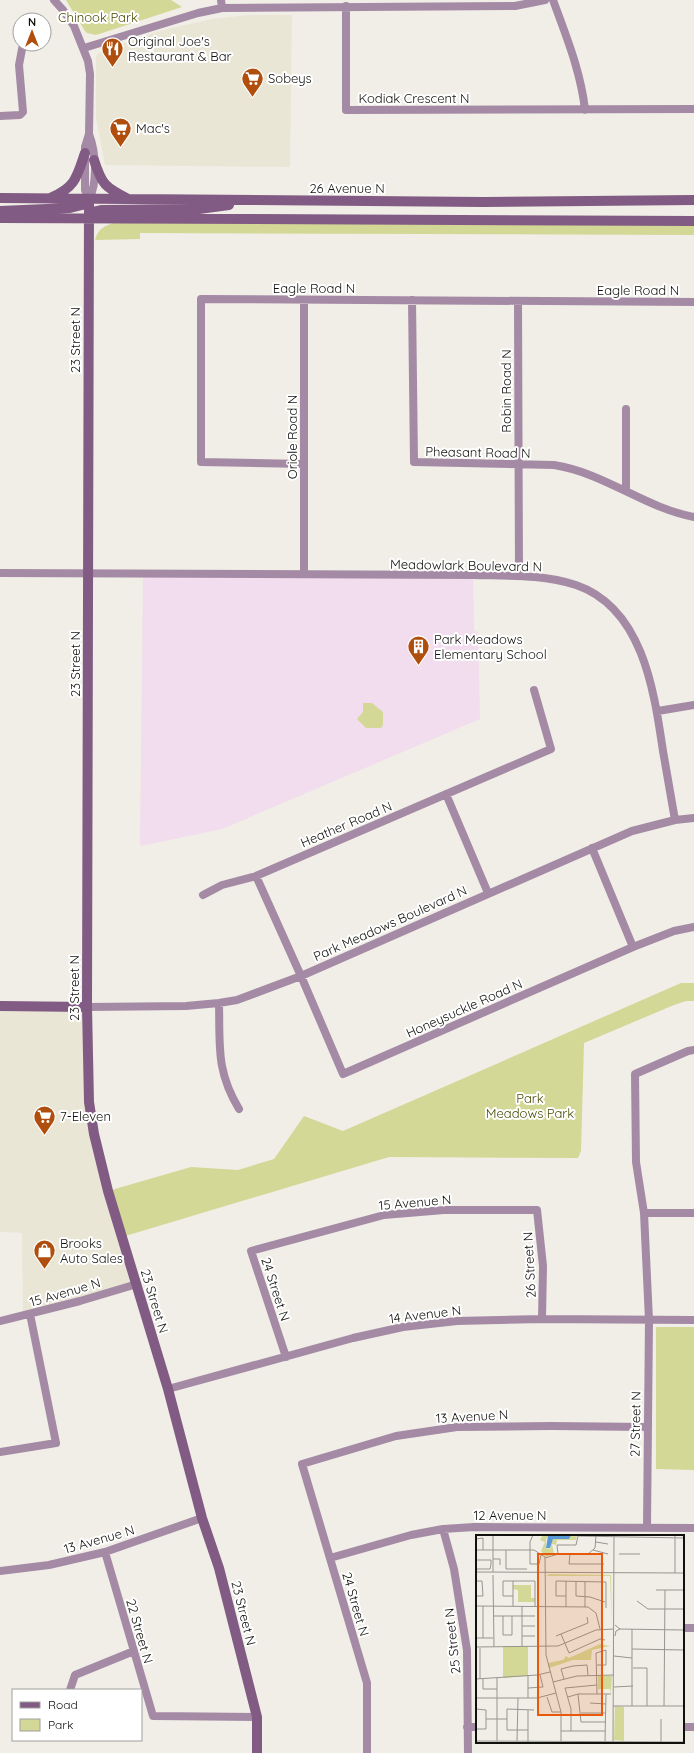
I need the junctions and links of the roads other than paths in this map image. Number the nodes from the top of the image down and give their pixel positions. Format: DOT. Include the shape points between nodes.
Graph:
graph roads {
  1 [pos="54,0"];
  2 [pos="545,0"];
  3 [pos="553,0"];
  4 [pos="222,4"];
  5 [pos="346,6"];
  6 [pos="84,48"];
  7 [pos="21,52"];
  8 [pos="694,109"];
  9 [pos="585,110"];
  10 [pos="0,116"];
  11 [pos="89,134"];
  12 [pos="85,152"];
  13 [pos="94,160"];
  14 [pos="0,198"];
  15 [pos="49,199"];
  16 [pos="89,200"];
  17 [pos="130,200"];
  18 [pos="694,200"];
  19 [pos="244,201"];
  20 [pos="0,211"];
  21 [pos="694,217"];
  22 [pos="0,218"];
  23 [pos="88,218"];
  24 [pos="647,221"];
  25 [pos="694,221"];
  26 [pos="304,300"];
  27 [pos="412,300"];
  28 [pos="518,301"];
  29 [pos="694,302"];
  30 [pos="626,409"];
  31 [pos="304,464"];
  32 [pos="519,465"];
  33 [pos="626,490"];
  34 [pos="694,517"];
  35 [pos="0,573"];
  36 [pos="88,574"];
  37 [pos="304,574"];
  38 [pos="519,576"];
  39 [pos="534,690"];
  40 [pos="694,705"];
  41 [pos="658,711"];
  42 [pos="446,794"];
  43 [pos="694,818"];
  44 [pos="675,820"];
  45 [pos="592,848"];
  46 [pos="256,876"];
  47 [pos="488,893"];
  48 [pos="203,895"];
  49 [pos="694,927"];
  50 [pos="633,947"];
  51 [pos="301,976"];
  52 [pos="219,1003"];
  53 [pos="0,1006"];
  54 [pos="87,1007"];
  55 [pos="694,1050"];
  56 [pos="239,1109"];
  57 [pos="537,1210"];
  58 [pos="644,1213"];
  59 [pos="694,1213"];
  60 [pos="251,1251"];
  61 [pos="137,1284"];
  62 [pos="30,1314"];
  63 [pos="542,1319"];
  64 [pos="649,1320"];
  65 [pos="694,1320"];
  66 [pos="0,1321"];
  67 [pos="286,1357"];
  68 [pos="168,1389"];
  69 [pos="647,1427"];
  70 [pos="0,1452"];
  71 [pos="302,1464"];
  72 [pos="202,1518"];
  73 [pos="646,1527"];
  74 [pos="694,1528"];
  75 [pos="443,1529"];
  76 [pos="105,1552"];
  77 [pos="330,1558"];
  78 [pos="0,1571"];
  79 [pos="134,1651"];
  80 [pos="70,1689"];
  81 [pos="257,1717"];
  82 [pos="467,1726"];
  83 [pos="476,1726"];
  84 [pos="256,1753"];
  85 [pos="367,1753"];
  86 [pos="468,1753"];
  1 -- 6 [label="street, 23 Street N" via="69,17"];
  2 -- 5 [label="street" via="515,6"];
  3 -- 9 [label="street" via="577,68"];
  4 -- 5 [label="street"];
  4 -- 6 [label="street"];
  5 -- 9 [label="street, Kodiak Crescent N" via="346,110"];
  6 -- 11 [label="street, 23 Street N" via="90,74"];
  7 -- 10 [label="street" via="19,65 23,112 20,115"];
  8 -- 9 [label="street, Kodiak Crescent N"];
  11 -- 12 [label="street, 23 Street N"];
  11 -- 13 [label="street, 23 Street N" via="94,147"];
  12 -- 15 [label="main road" via="71,186"];
  12 -- 16 [label="street, 23 Street N" via="85,190"];
  13 -- 16 [label="street, 23 Street N" via="93,190"];
  13 -- 17 [label="main road" via="106,186"];
  14 -- 15 [label="main road, 26 Avenue N"];
  15 -- 16 [label="main road, 26 Avenue N"];
  16 -- 17 [label="main road, 26 Avenue N"];
  16 -- 20 [label="main road" via="70,208"];
  16 -- 23 [label="main road, 23 Street N"];
  17 -- 19 [label="main road, 26 Avenue N"];
  18 -- 19 [label="main road, 26 Avenue N"];
  19 -- 23 [label="main road" via="199,209 102,210 93,212"];
  21 -- 24 [label="main road"];
  22 -- 23 [label="main road"];
  23 -- 24 [label="main road"];
  23 -- 36 [label="main road, 23 Street N"];
  24 -- 25 [label="main road"];
  26 -- 27 [label="street, Eagle Road N"];
  26 -- 31 [label="street, Oriole Road N"];
  26 -- 31 [label="street, Eagle Road N" via="201,299 201,462"];
  27 -- 28 [label="street, Eagle Road N"];
  27 -- 32 [label="street, Pheasant Road N" via="414,462"];
  28 -- 29 [label="street, Eagle Road N"];
  28 -- 32 [label="street, Robin Road N"];
  30 -- 33 [label="street"];
  31 -- 37 [label="street, Oriole Road N"];
  32 -- 33 [label="street, Pheasant Road N" via="567,467"];
  32 -- 38 [label="street, Robin Road N"];
  33 -- 34 [label="street, Pheasant Road N" via="654,504"];
  35 -- 36 [label="street, Meadowlark Boulevard N"];
  36 -- 37 [label="street, Meadowlark Boulevard N"];
  36 -- 54 [label="main road, 23 Street N"];
  37 -- 38 [label="street, Meadowlark Boulevard N"];
  38 -- 41 [label="street, Meadowlark Boulevard N" via="570,583 606,602 623,620 636,642"];
  39 -- 42 [label="street, Heather Road N" via="551,749"];
  40 -- 41 [label="street"];
  41 -- 44 [label="street, Meadowlark Boulevard N"];
  42 -- 46 [label="street, Heather Road N"];
  42 -- 47 [label="street"];
  43 -- 44 [label="street, Park Meadows Boulevard N"];
  44 -- 45 [label="street, Park Meadows Boulevard N" via="632,831"];
  45 -- 47 [label="street, Park Meadows Boulevard N"];
  45 -- 50 [label="street"];
  46 -- 48 [label="street, Heather Road N" via="222,885"];
  46 -- 51 [label="street"];
  47 -- 51 [label="street, Park Meadows Boulevard N"];
  49 -- 50 [label="street, Honeysuckle Road N" via="674,930"];
  50 -- 51 [label="street, Honeysuckle Road N" via="344,1074"];
  51 -- 52 [label="street, Park Meadows Boulevard N" via="237,1000"];
  52 -- 54 [label="street, Park Meadows Boulevard N"];
  52 -- 56 [label="street" via="222,1072 228,1090"];
  53 -- 54 [label="main road"];
  54 -- 61 [label="main road, 23 Street N" via="90,1102 94,1134 108,1191"];
  55 -- 58 [label="street, 27 Street N" via="635,1074 636,1161"];
  57 -- 60 [label="street, 15 Avenue N" via="444,1210 384,1215"];
  57 -- 63 [label="street, 26 Street N" via="543,1266"];
  58 -- 59 [label="street"];
  58 -- 64 [label="street, 27 Street N"];
  60 -- 67 [label="street, 24 Street N"];
  61 -- 62 [label="street, 15 Avenue N"];
  61 -- 68 [label="main road, 23 Street N"];
  62 -- 66 [label="street, 15 Avenue N"];
  62 -- 70 [label="street" via="56,1444"];
  63 -- 64 [label="street, 14 Avenue N"];
  63 -- 67 [label="street, 14 Avenue N" via="457,1321 403,1327"];
  64 -- 65 [label="street, 14 Avenue N"];
  64 -- 69 [label="street, 27 Street N"];
  67 -- 68 [label="street, 14 Avenue N"];
  68 -- 72 [label="main road, 23 Street N"];
  69 -- 71 [label="street, 13 Avenue N" via="456,1427 396,1436"];
  69 -- 73 [label="street, 27 Street N"];
  71 -- 77 [label="street, 24 Street N"];
  72 -- 76 [label="street, 13 Avenue N"];
  72 -- 81 [label="main road, 23 Street N" via="219,1568"];
  73 -- 74 [label="street, 12 Avenue N"];
  73 -- 75 [label="street, 12 Avenue N"];
  75 -- 77 [label="street, 12 Avenue N" via="411,1535"];
  75 -- 82 [label="street, 25 Street N" via="454,1569 467,1650"];
  76 -- 78 [label="street, 13 Avenue N" via="49,1565"];
  76 -- 79 [label="street, 22 Street N"];
  77 -- 85 [label="street, 24 Street N" via="367,1683"];
  79 -- 80 [label="street" via="75,1675"];
  79 -- 81 [label="street, 22 Street N" via="153,1716"];
  81 -- 84 [label="main road, 23 Street N"];
  82 -- 83 [label="street"];
  82 -- 86 [label="street, 25 Street N"];
}
